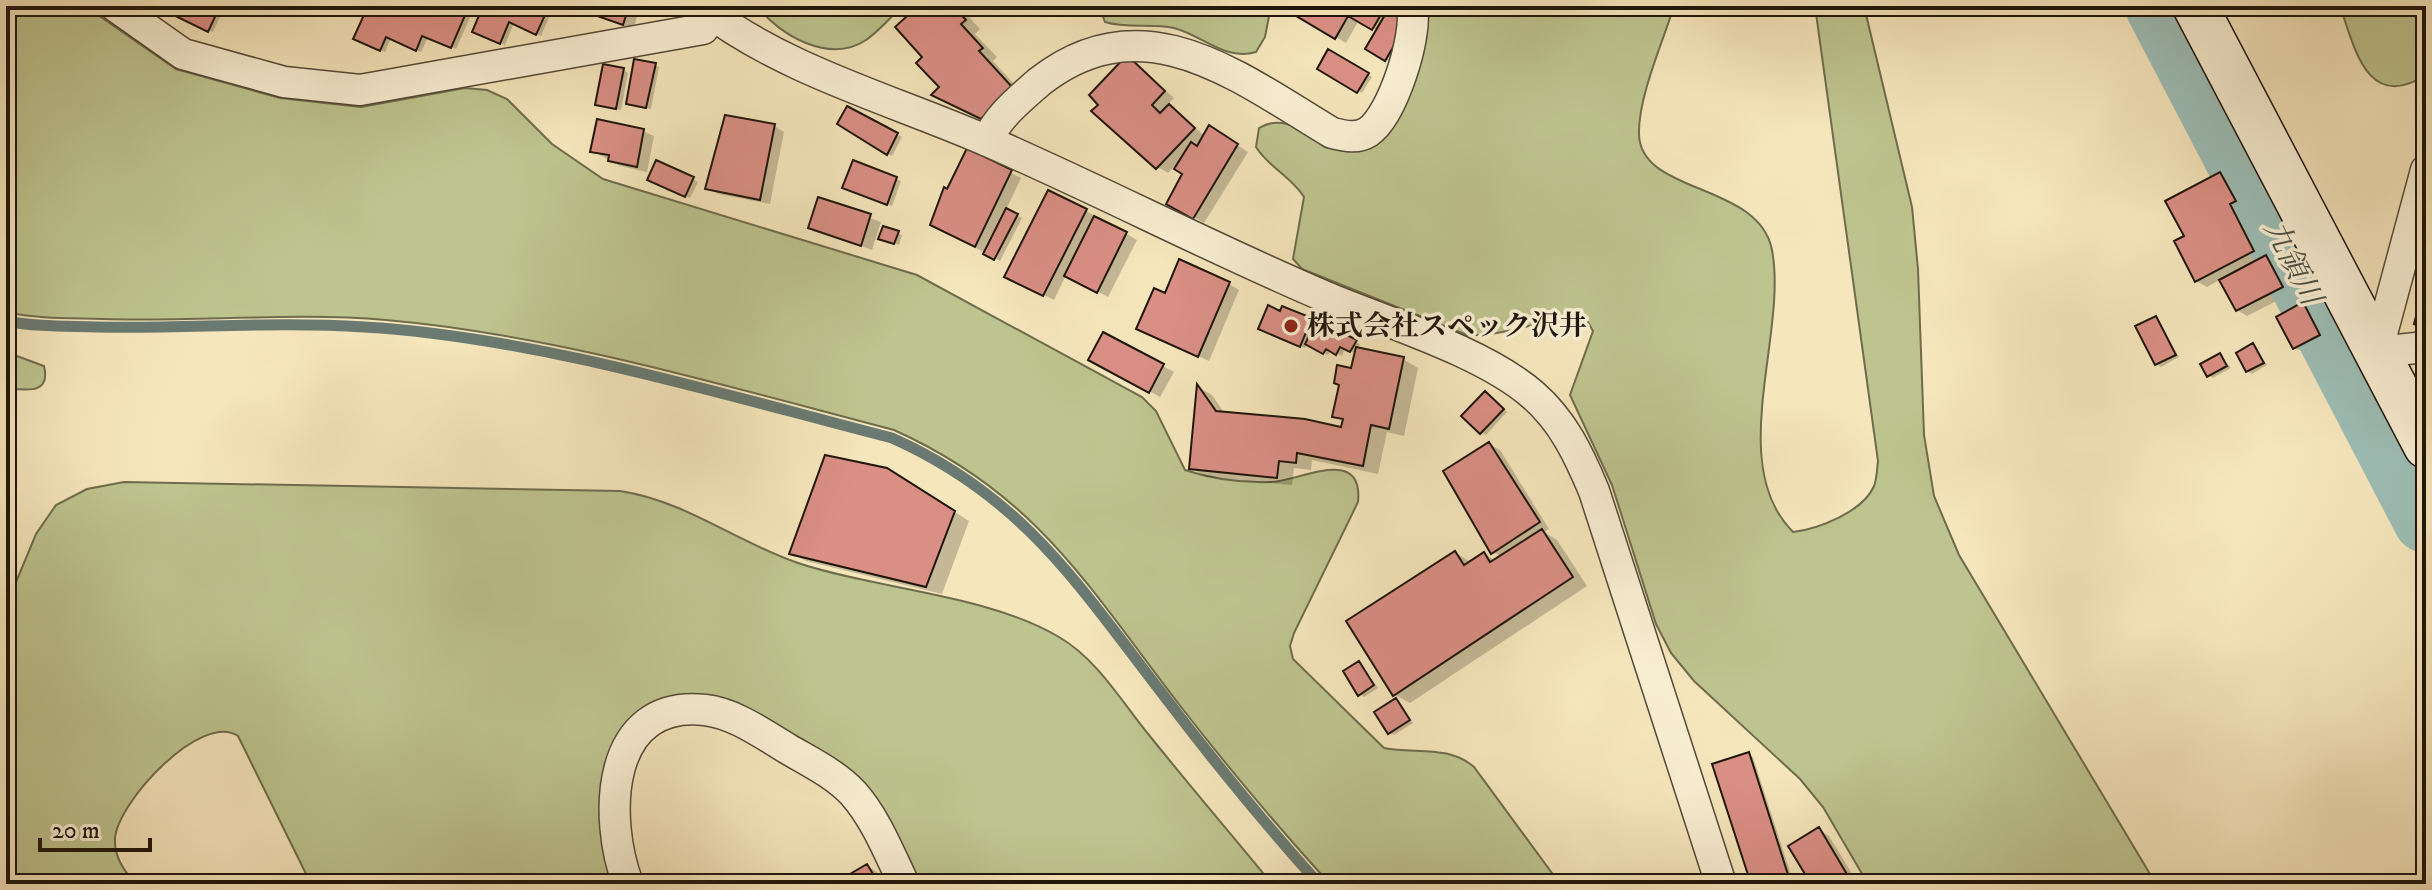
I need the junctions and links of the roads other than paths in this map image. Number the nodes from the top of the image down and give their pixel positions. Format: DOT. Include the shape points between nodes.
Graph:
graph roads {
  1 [pos="115,6"];
  2 [pos="1412,6"];
  3 [pos="2195,6"];
  4 [pos="712,9"];
  5 [pos="987,141"];
  6 [pos="2426,170"];
  7 [pos="2426,347"];
  8 [pos="2377,352"];
  9 [pos="2426,446"];
  10 [pos="628,884"];
  11 [pos="904,884"];
  12 [pos="1721,884"];
  1 -- 4 [label="street" via="183,54 284,82 360,90 703,29"];
  2 -- 5 [label="street" via="1407,57 1380,119 1368,132 1350,137 1332,133 1198,52 1145,37 1090,46 1066,60 994,123"];
  3 -- 8 [label="main road"];
  4 -- 5 [label="street" via="783,56"];
  5 -- 12 [label="street" via="1256,268 1503,373 1534,395 1566,434 1594,491"];
  6 -- 8 [label="street"];
  7 -- 8 [label="street"];
  8 -- 9 [label="main road"];
  10 -- 11 [label="street" via="614,831 617,774 640,730 660,716 684,709 734,718 832,775 867,811"];
}
